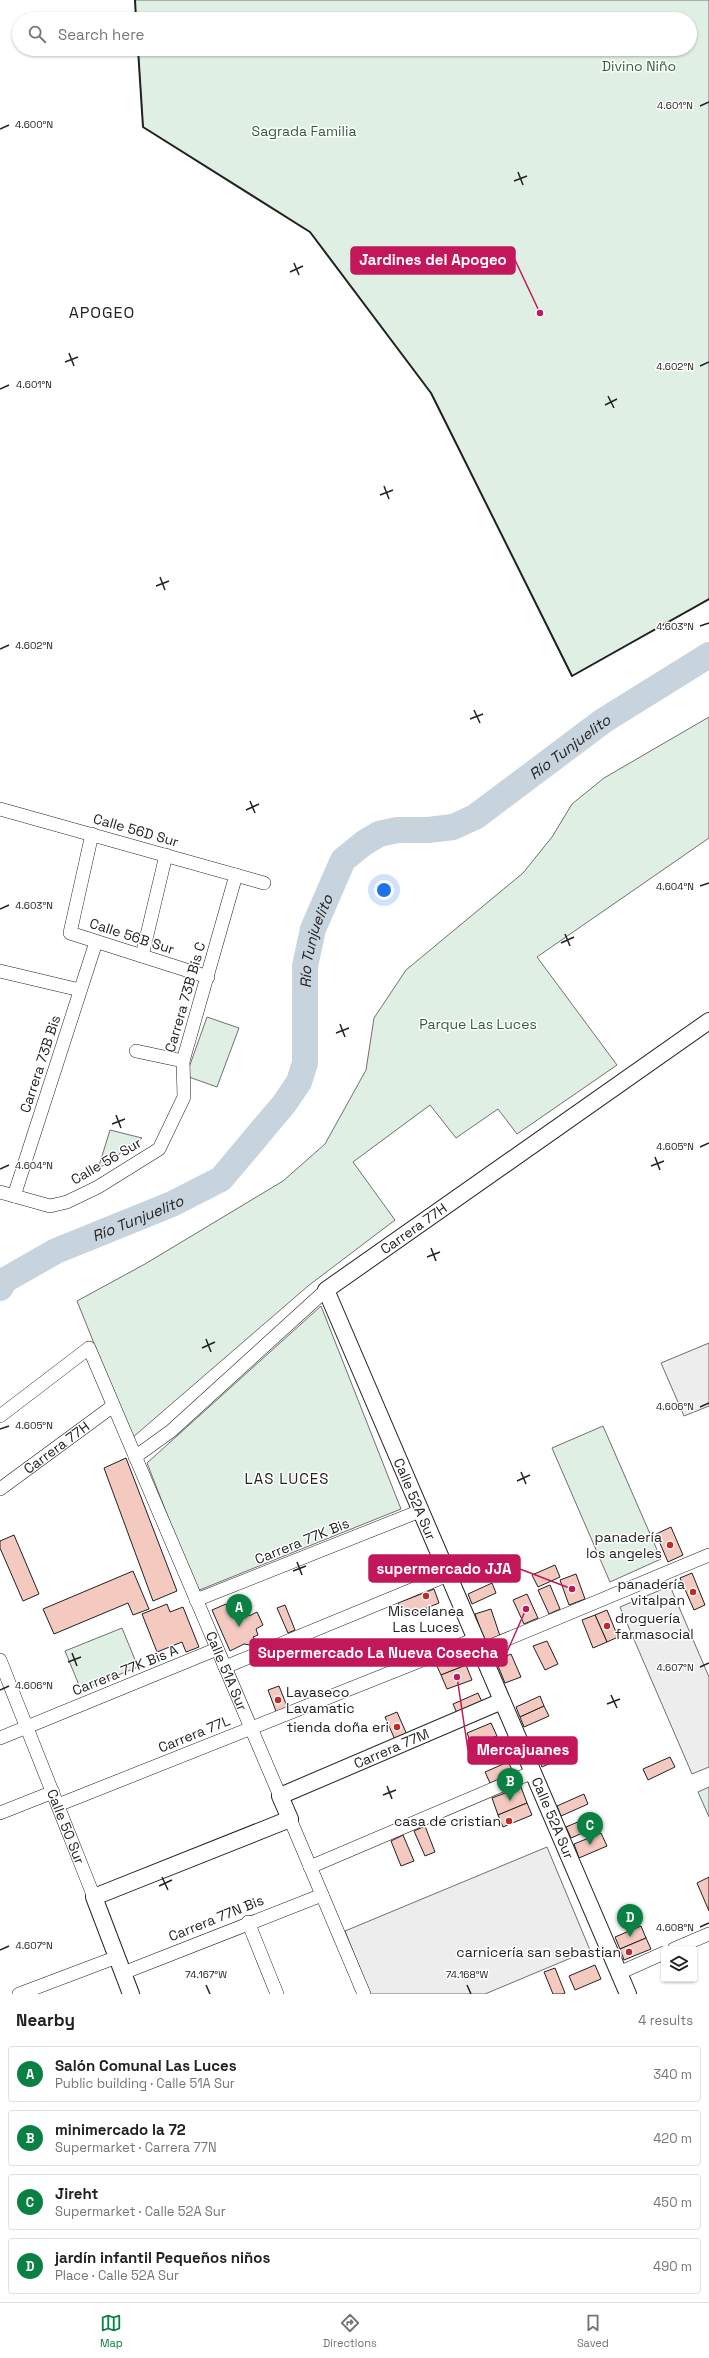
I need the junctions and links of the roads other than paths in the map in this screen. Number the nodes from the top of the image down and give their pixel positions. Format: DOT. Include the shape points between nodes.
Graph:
graph roads {
  1 [pos="0,809"];
  2 [pos="92,834"];
  3 [pos="166,855"];
  4 [pos="236,875"];
  5 [pos="264,883"];
  6 [pos="96,942"];
  7 [pos="142,956"];
  8 [pos="0,971"];
  9 [pos="208,977"];
  10 [pos="80,990"];
  11 [pos="709,1020"];
  12 [pos="136,1051"];
  13 [pos="183,1061"];
  14 [pos="159,1149"];
  15 [pos="0,1192"];
  16 [pos="14,1196"];
  17 [pos="326,1290"];
  18 [pos="113,1406"];
  19 [pos="0,1416"];
  20 [pos="135,1457"];
  21 [pos="0,1489"];
  22 [pos="420,1511"];
  23 [pos="709,1555"];
  24 [pos="448,1575"];
  25 [pos="196,1600"];
  26 [pos="478,1645"];
  27 [pos="217,1649"];
  28 [pos="225,1667"];
  29 [pos="1,1668"];
  30 [pos="502,1702"];
  31 [pos="27,1727"];
  32 [pos="251,1728"];
  33 [pos="0,1738"];
  34 [pos="532,1772"];
  35 [pos="53,1792"];
  36 [pos="280,1796"];
  37 [pos="58,1805"];
  38 [pos="0,1813"];
  39 [pos="290,1819"];
  40 [pos="310,1867"];
  41 [pos="322,1895"];
  42 [pos="94,1897"];
  43 [pos="248,1922"];
  44 [pos="709,1934"];
  45 [pos="681,1946"];
  46 [pos="661,1954"];
  47 [pos="117,1957"];
  48 [pos="123,1973"];
  49 [pos="619,1973"];
  50 [pos="19,1994"];
  51 [pos="131,1994"];
  52 [pos="277,1994"];
  53 [pos="364,1994"];
  54 [pos="628,1994"];
  1 -- 2 [label="street, Calle 56D Sur"];
  2 -- 3 [label="street, Calle 56D Sur"];
  2 -- 6 [label="street, Calle 56B Sur" via="70,933"];
  3 -- 4 [label="street, Calle 56D Sur"];
  3 -- 7 [label="street"];
  4 -- 5 [label="street, Calle 56D Sur"];
  4 -- 9 [label="street, Carrera 73B Bis C"];
  6 -- 7 [label="street, Calle 56B Sur"];
  6 -- 10 [label="street, Carrera 73B Bis"];
  7 -- 9 [label="street, Calle 56B Sur"];
  8 -- 10 [label="street"];
  9 -- 13 [label="street, Carrera 73B Bis C"];
  10 -- 16 [label="street, Carrera 73B Bis"];
  11 -- 17 [label="street, Carrera 77H"];
  12 -- 13 [label="street"];
  13 -- 14 [label="street, Carrera 73B Bis C" via="184,1097"];
  14 -- 16 [label="street, Calle 56 Sur" via="98,1187 67,1202 50,1206"];
  15 -- 16 [label="street, Calle 56 Sur"];
  17 -- 20 [label="street, Carrera 77H" via="171,1431"];
  17 -- 22 [label="street, Calle 52A Sur"];
  18 -- 19 [label="street, Calle 51A Sur" via="89,1348"];
  18 -- 20 [label="street, Calle 51A Sur"];
  18 -- 21 [label="street, Carrera 77H"];
  20 -- 25 [label="street, Calle 51A Sur"];
  22 -- 24 [label="street, Calle 52A Sur"];
  22 -- 25 [label="street, Carrera 77K Bis"];
  23 -- 26 [label="street, Carrera 77L"];
  24 -- 26 [label="street, Calle 52A Sur"];
  24 -- 28 [label="street"];
  25 -- 27 [label="street, Calle 51A Sur"];
  26 -- 30 [label="street, Calle 52A Sur"];
  26 -- 32 [label="street, Carrera 77L"];
  27 -- 28 [label="street, Calle 51A Sur"];
  27 -- 31 [label="street, Carrera 77K Bis A"];
  28 -- 32 [label="street, Calle 51A Sur"];
  29 -- 31 [label="street, Calle 50 Sur"];
  30 -- 34 [label="street, Calle 52A Sur"];
  30 -- 36 [label="street, Carrera 77M"];
  31 -- 33 [label="street, Carrera 77K Bis A"];
  31 -- 35 [label="street, Calle 50 Sur"];
  32 -- 36 [label="street, Calle 51A Sur"];
  32 -- 37 [label="street, Carrera 77L"];
  34 -- 40 [label="street"];
  34 -- 49 [label="street, Calle 52A Sur"];
  35 -- 37 [label="street, Calle 50 Sur"];
  35 -- 38 [label="street"];
  36 -- 39 [label="street, Calle 51A Sur"];
  37 -- 42 [label="street, Calle 50 Sur"];
  39 -- 40 [label="street, Calle 51A Sur"];
  39 -- 42 [label="street"];
  40 -- 41 [label="street, Calle 51A Sur"];
  41 -- 43 [label="street, Carrera 77N Bis"];
  41 -- 53 [label="street, Calle 51A Sur"];
  42 -- 47 [label="street, Calle 50 Sur"];
  43 -- 48 [label="street, Carrera 77N Bis"];
  43 -- 52 [label="street"];
  44 -- 45 [label="street"];
  46 -- 49 [label="street"];
  47 -- 48 [label="street, Calle 50 Sur"];
  47 -- 50 [label="street"];
  48 -- 51 [label="street, Calle 50 Sur"];
  49 -- 54 [label="street, Calle 52A Sur"];
}
